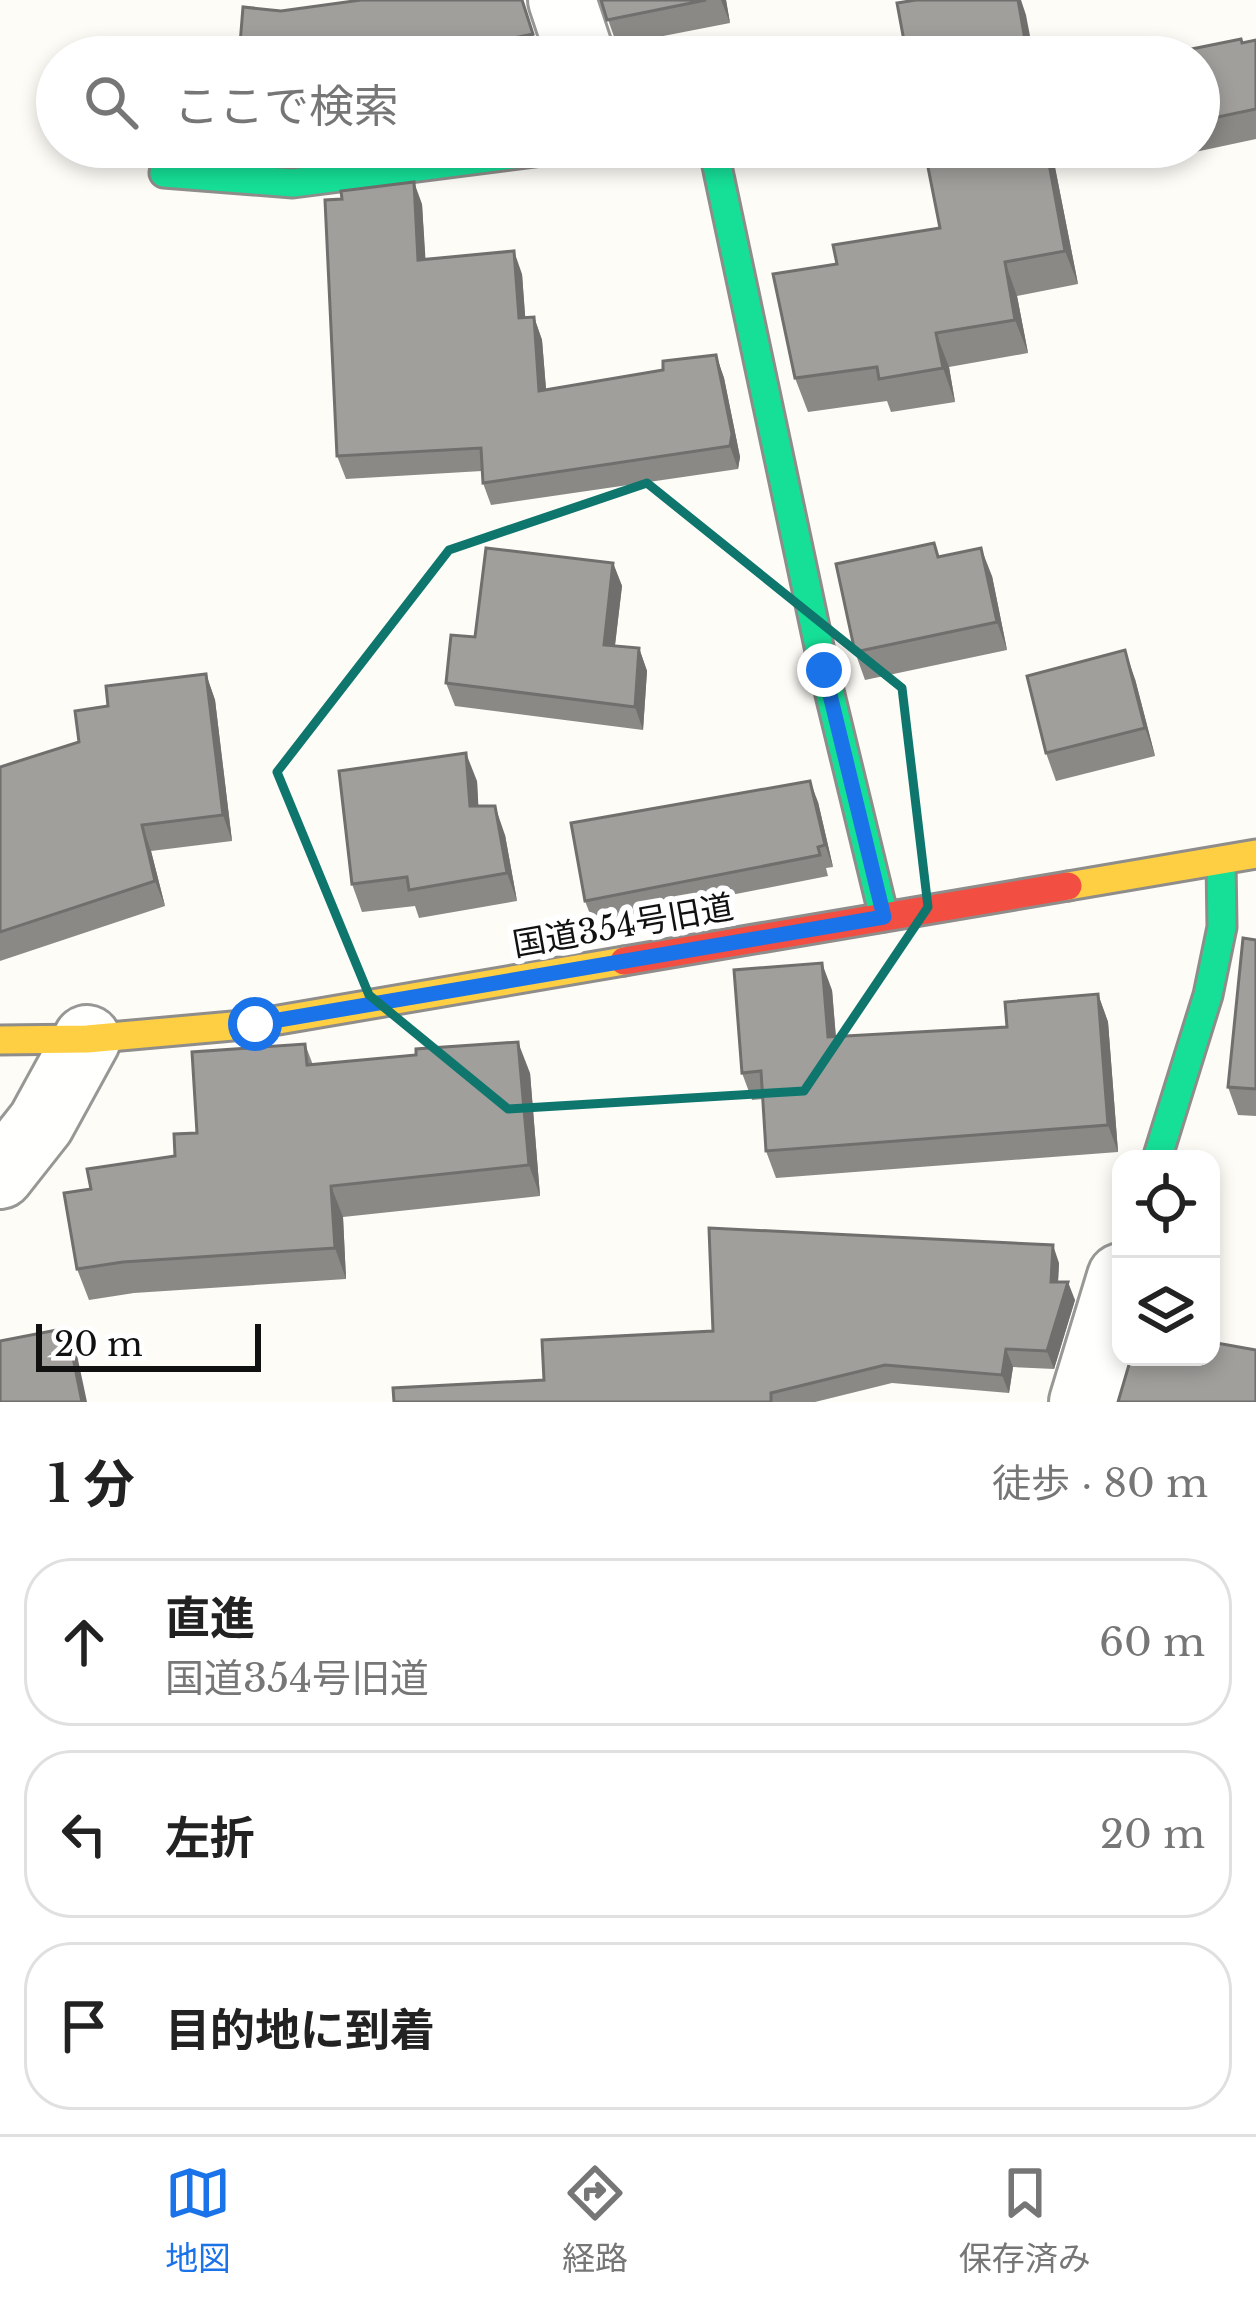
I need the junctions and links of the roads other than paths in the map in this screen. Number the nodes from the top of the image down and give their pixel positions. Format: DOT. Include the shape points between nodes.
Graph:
graph roads {
  1 [pos="562,0"];
  2 [pos="574,36"];
  3 [pos="410,168"];
  4 [pos="717,168"];
  5 [pos="164,173"];
  6 [pos="1256,854"];
  7 [pos="1221,861"];
  8 [pos="884,917"];
  9 [pos="87,1039"];
  10 [pos="0,1040"];
  11 [pos="1160,1150"];
  12 [pos="0,1175"];
  13 [pos="1112,1307"];
  14 [pos="1083,1402"];
  1 -- 2 [label="street"];
  3 -- 5 [label="street" via="293,183"];
  4 -- 8 [label="street"];
  6 -- 7 [label="street, 国道354号旧道"];
  7 -- 8 [label="street, 国道354号旧道"];
  7 -- 11 [label="street" via="1213,972"];
  8 -- 9 [label="street, 国道354号旧道" via="255,1024"];
  9 -- 10 [label="street, 国道354号旧道"];
  9 -- 12 [label="street" via="41,1123"];
  13 -- 14 [label="street"];
}
